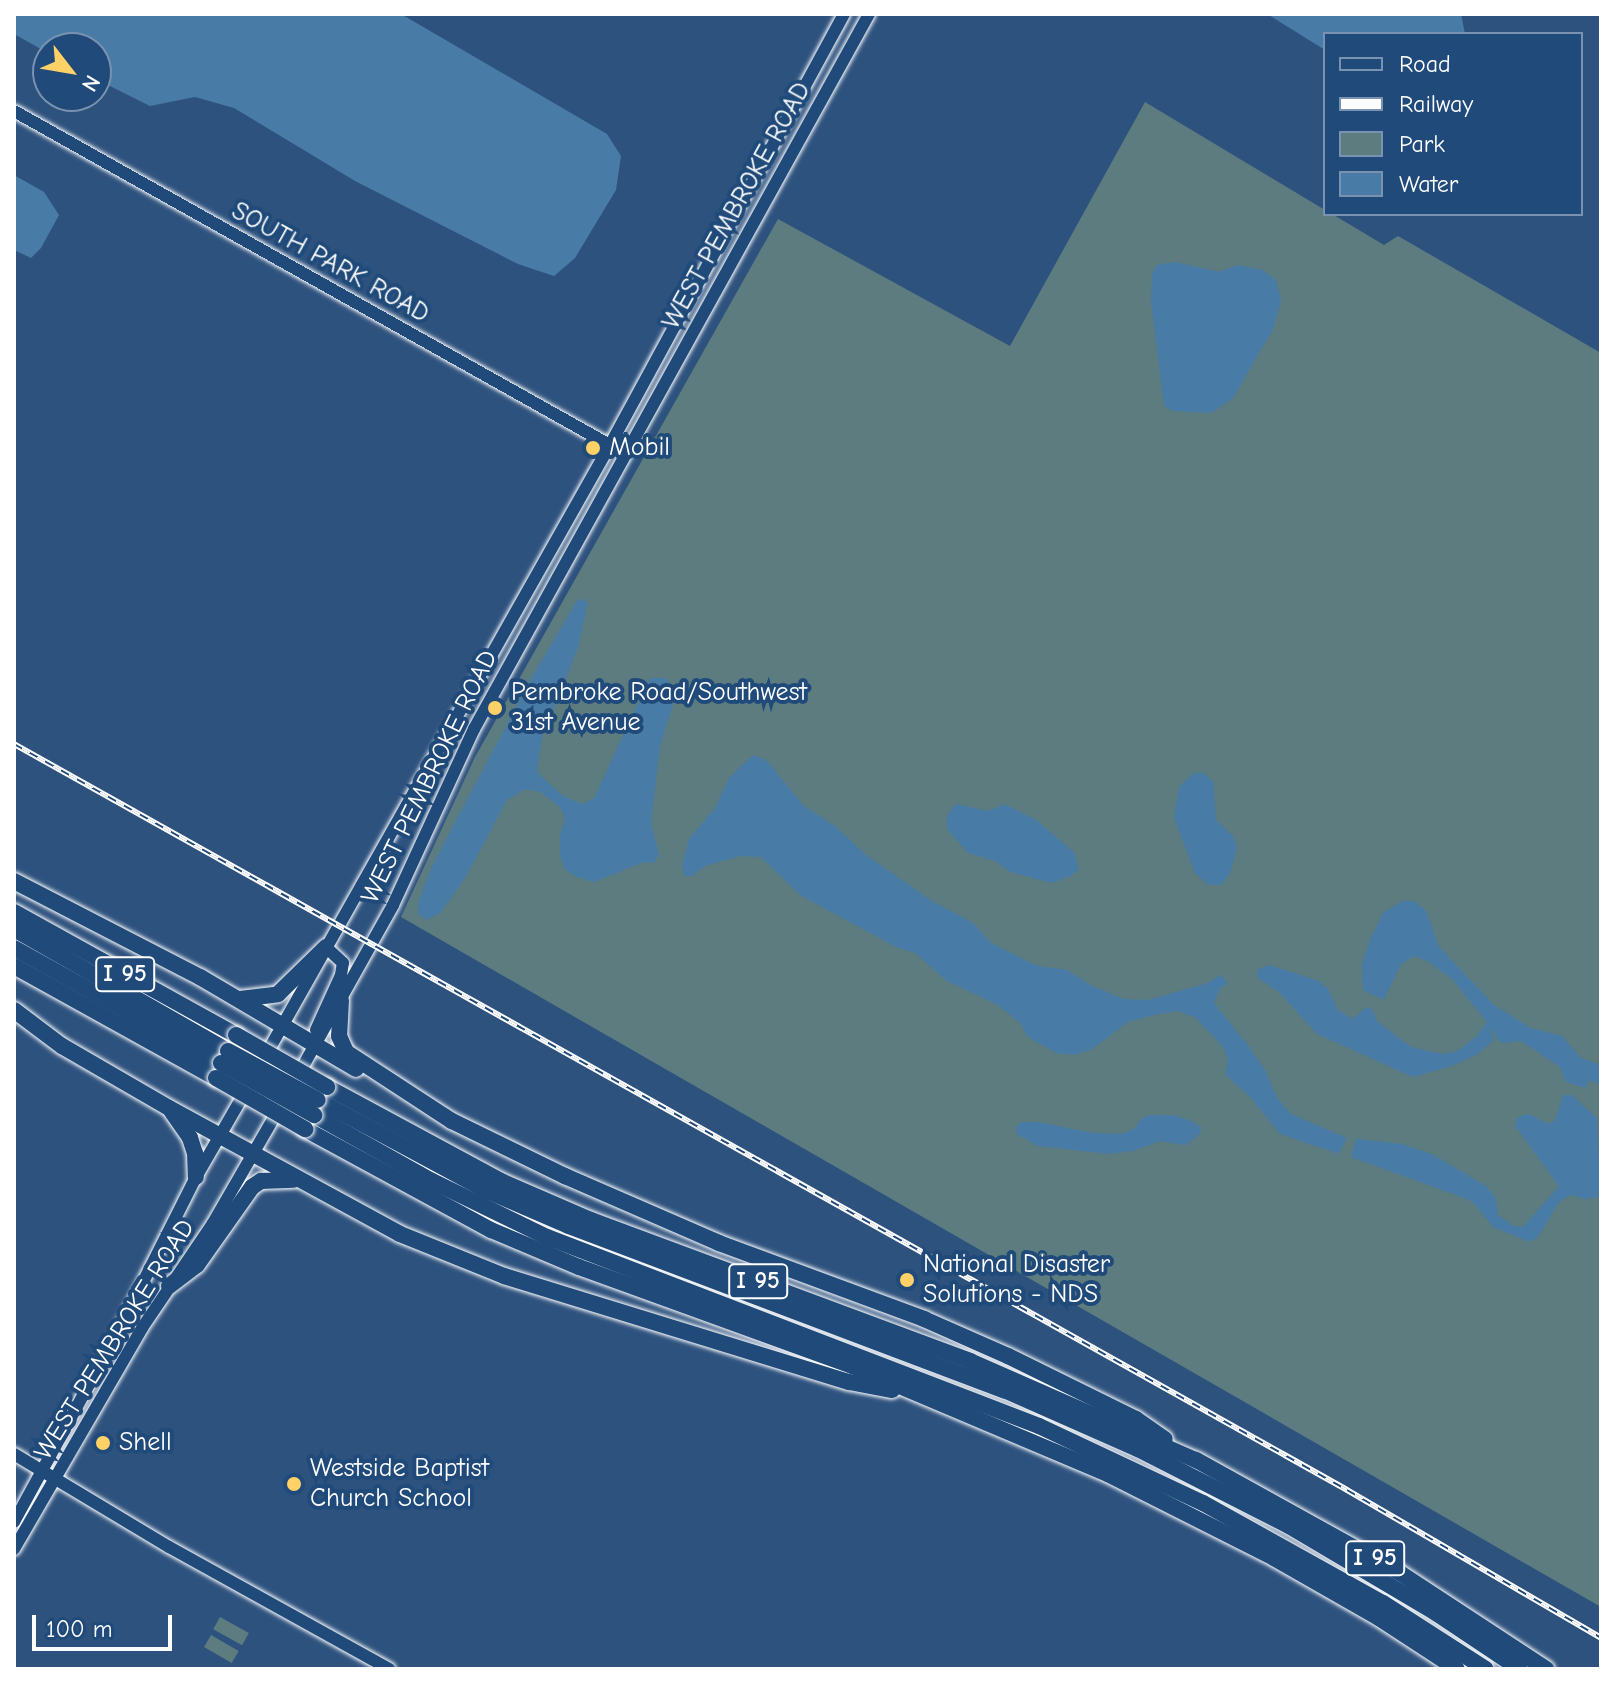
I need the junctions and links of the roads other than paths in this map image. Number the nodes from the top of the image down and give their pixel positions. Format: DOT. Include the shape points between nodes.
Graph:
graph roads {
  1 [pos="844,14"];
  2 [pos="869,14"];
  3 [pos="811,75"];
  4 [pos="14,111"];
  5 [pos="811,118"];
  6 [pos="751,189"];
  7 [pos="747,235"];
  8 [pos="610,445"];
  9 [pos="625,453"];
  10 [pos="14,881"];
  11 [pos="14,912"];
  12 [pos="14,929"];
  13 [pos="326,947"];
  14 [pos="14,948"];
  15 [pos="14,966"];
  16 [pos="239,999"];
  17 [pos="341,1000"];
  18 [pos="14,1010"];
  19 [pos="284,1025"];
  20 [pos="315,1045"];
  21 [pos="225,1057"];
  22 [pos="398,1088"];
  23 [pos="169,1108"];
  24 [pos="316,1108"];
  25 [pos="218,1135"];
  26 [pos="253,1154"];
  27 [pos="196,1177"];
  28 [pos="297,1180"];
  29 [pos="169,1286"];
  30 [pos="929,1397"];
  31 [pos="14,1454"];
  32 [pos="1196,1460"];
  33 [pos="43,1471"];
  34 [pos="55,1478"];
  35 [pos="14,1522"];
  36 [pos="14,1549"];
  37 [pos="389,1669"];
  38 [pos="1457,1669"];
  39 [pos="1486,1669"];
  40 [pos="1520,1669"];
  41 [pos="1546,1669"];
  1 -- 3 [label="main road, WEST PEMBROKE ROAD"];
  2 -- 5 [label="main road, WEST PEMBROKE ROAD"];
  3 -- 5 [label="main road" via="816,96"];
  3 -- 6 [label="main road, WEST PEMBROKE ROAD"];
  4 -- 8 [label="main road, SOUTH PARK ROAD"];
  5 -- 7 [label="main road, WEST PEMBROKE ROAD"];
  6 -- 7 [label="main road" via="755,209"];
  6 -- 8 [label="main road, WEST PEMBROKE ROAD"];
  7 -- 9 [label="main road, WEST PEMBROKE ROAD"];
  8 -- 9 [label="main road, SOUTH PARK ROAD"];
  8 -- 13 [label="main road, WEST PEMBROKE ROAD"];
  9 -- 17 [label="main road, WEST PEMBROKE ROAD" via="474,729 393,905"];
  10 -- 16 [label="highway"];
  11 -- 21 [label="highway, I 95"];
  12 -- 21 [label="highway"];
  13 -- 16 [label="highway" via="278,994"];
  13 -- 19 [label="main road, WEST PEMBROKE ROAD"];
  13 -- 20 [label="main road" via="343,963"];
  14 -- 21 [label="highway"];
  15 -- 21 [label="highway, I 95"];
  16 -- 19 [label="highway"];
  17 -- 20 [label="main road, WEST PEMBROKE ROAD"];
  17 -- 22 [label="highway" via="339,1036 346,1052"];
  18 -- 23 [label="highway" via="62,1046"];
  19 -- 20 [label="highway"];
  19 -- 25 [label="main road, WEST PEMBROKE ROAD"];
  20 -- 22 [label="highway"];
  20 -- 26 [label="main road, WEST PEMBROKE ROAD"];
  21 -- 24 [label="highway, I 95, bridge"];
  21 -- 24 [label="highway, I 95, bridge"];
  22 -- 32 [label="highway" via="452,1121 565,1176 719,1243 924,1319 1075,1387 1136,1419"];
  23 -- 25 [label="highway"];
  23 -- 27 [label="highway" via="190,1138"];
  24 -- 30 [label="highway, I 95" via="491,1230"];
  24 -- 32 [label="highway, I 95" via="576,1214 970,1361"];
  24 -- 39 [label="highway" via="432,1181 547,1237 1039,1426 1203,1503 1383,1603"];
  24 -- 40 [label="highway" via="569,1226 1004,1390 1138,1449 1289,1526"];
  25 -- 26 [label="highway"];
  25 -- 27 [label="main road, WEST PEMBROKE ROAD"];
  26 -- 28 [label="highway"];
  26 -- 29 [label="main road, WEST PEMBROKE ROAD"];
  27 -- 33 [label="main road, WEST PEMBROKE ROAD"];
  28 -- 29 [label="highway" via="277,1178 252,1187 197,1265"];
  28 -- 30 [label="highway" via="400,1234 504,1276 849,1382"];
  29 -- 34 [label="main road, WEST PEMBROKE ROAD"];
  30 -- 38 [label="highway, I 95" via="1181,1509 1379,1618"];
  31 -- 33 [label="main road"];
  32 -- 41 [label="highway, I 95" via="1400,1573"];
  33 -- 34 [label="main road"];
  33 -- 35 [label="main road, WEST PEMBROKE ROAD"];
  34 -- 36 [label="main road, WEST PEMBROKE ROAD"];
  34 -- 37 [label="main road"];
}
